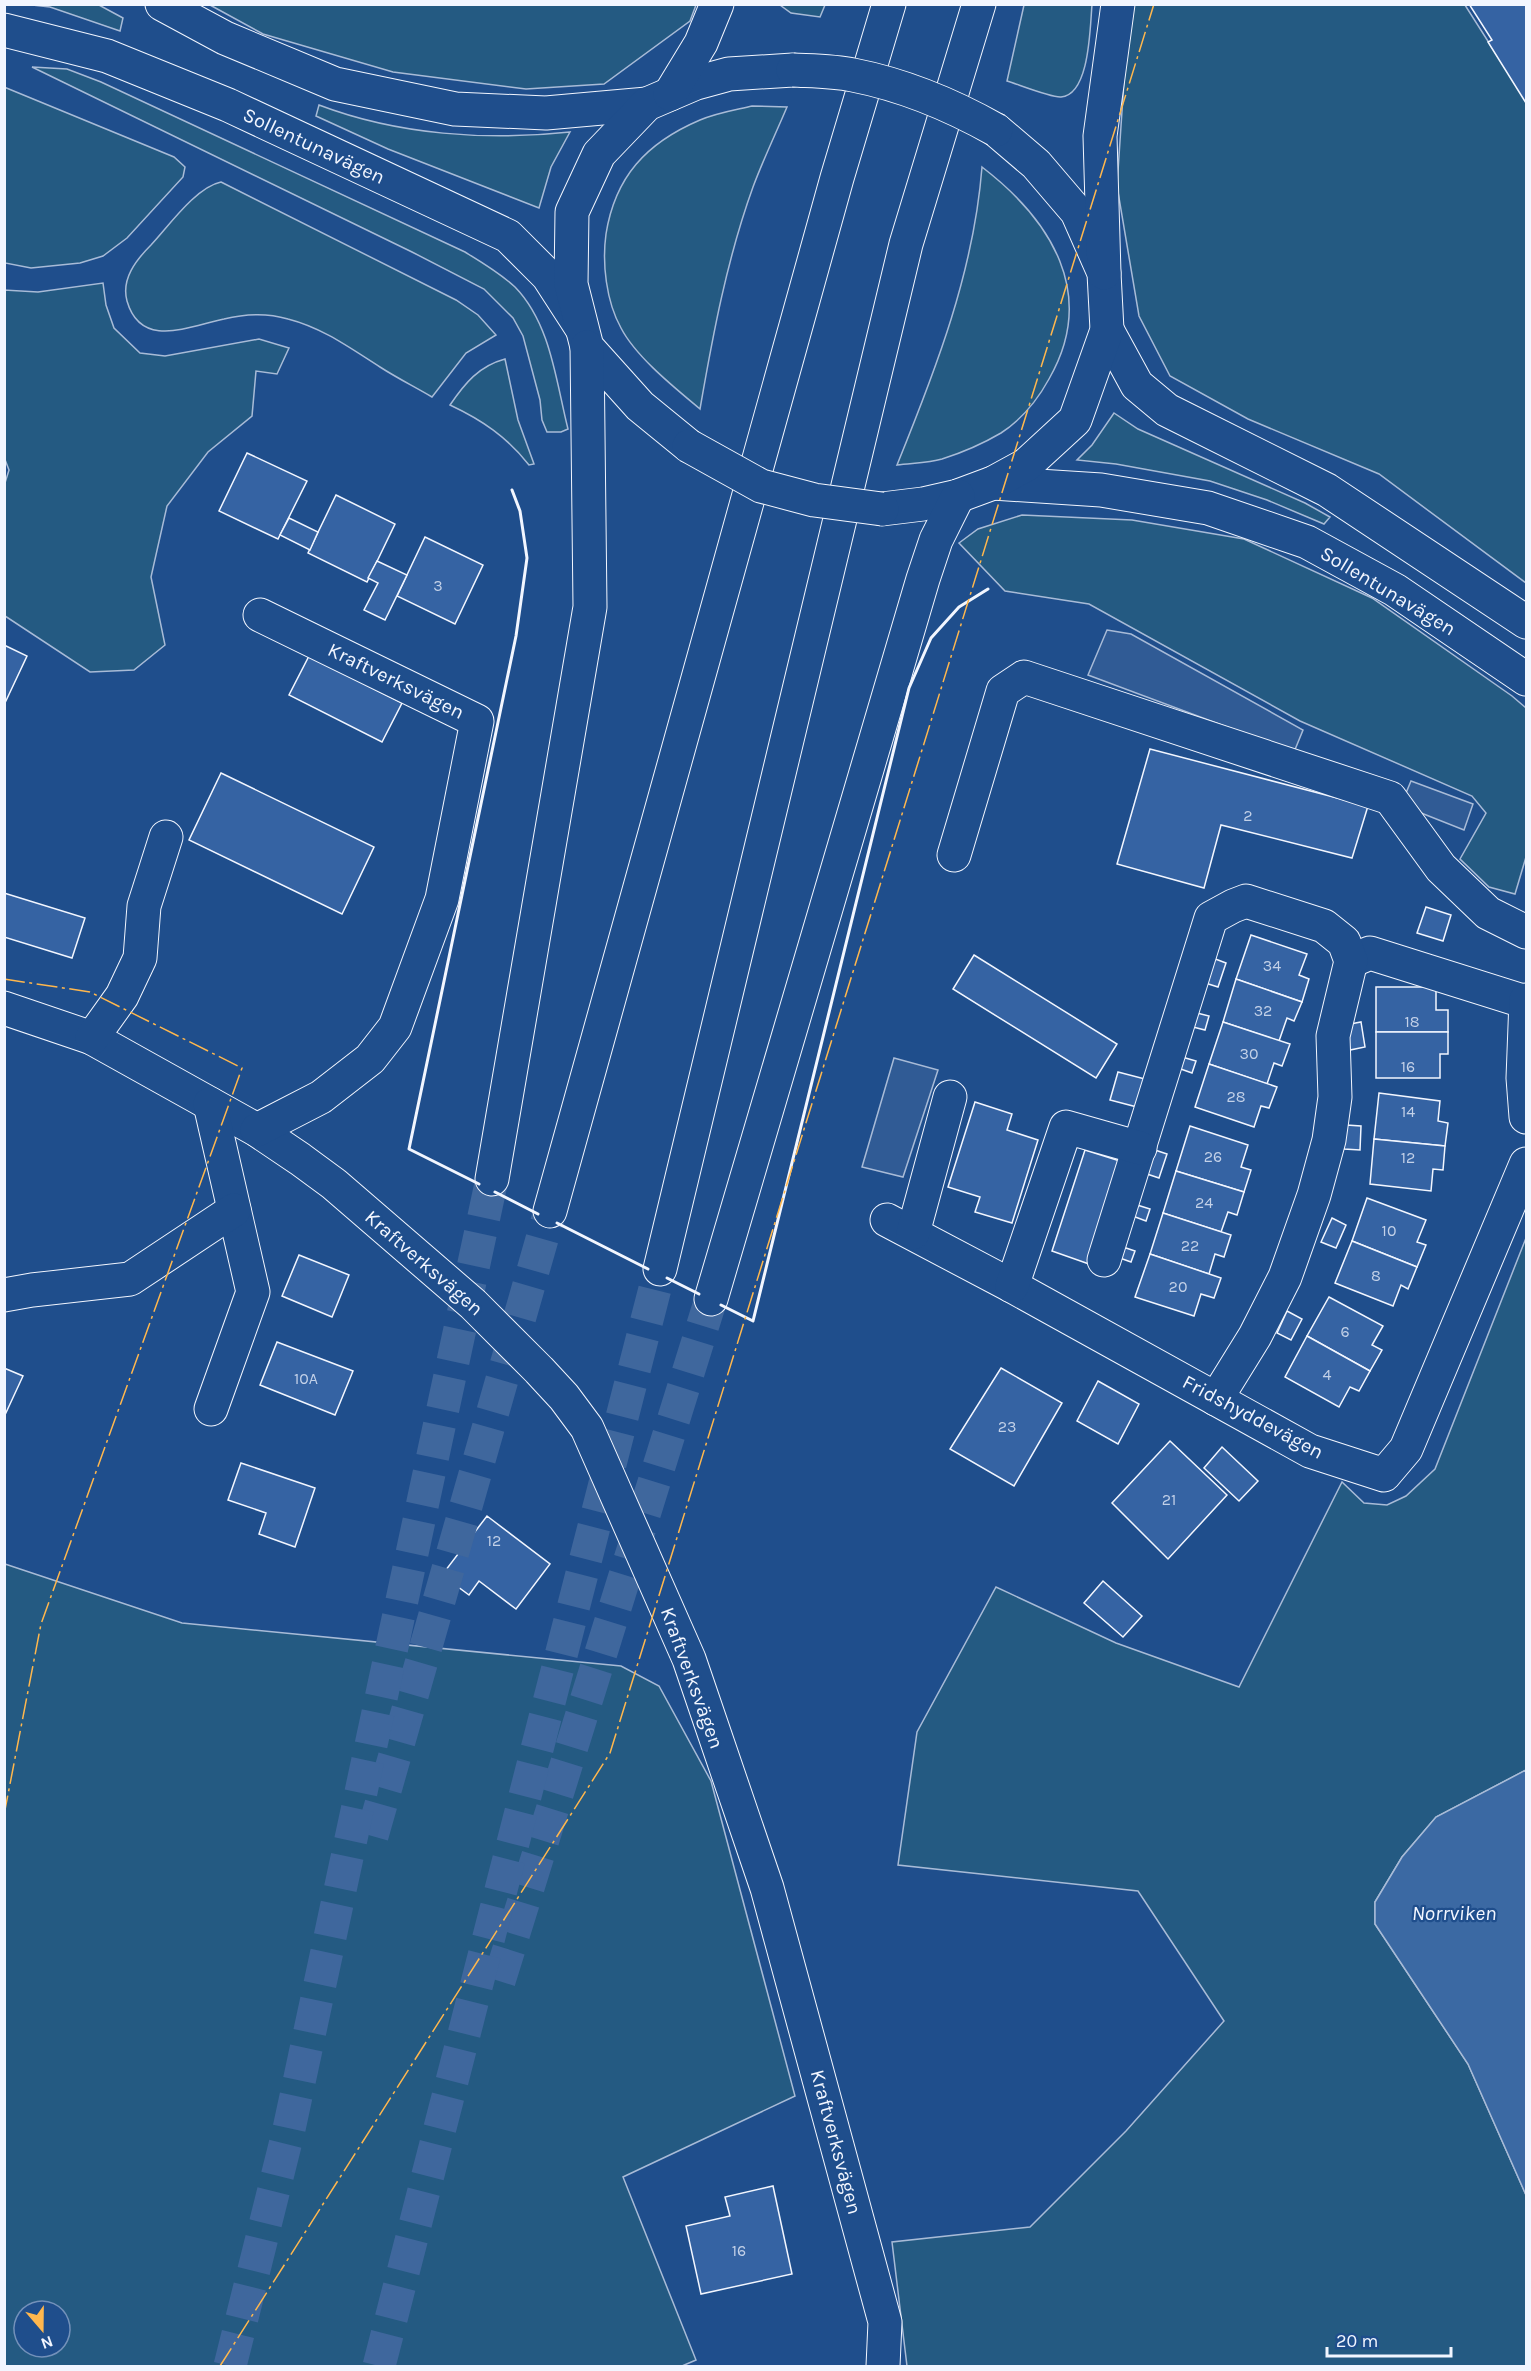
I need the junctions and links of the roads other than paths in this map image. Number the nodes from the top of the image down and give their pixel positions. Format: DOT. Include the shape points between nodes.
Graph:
graph roads {
  1 [pos="162,4"];
  2 [pos="717,4"];
  3 [pos="889,4"];
  4 [pos="979,4"];
  5 [pos="1118,4"];
  6 [pos="4,30"];
  7 [pos="658,99"];
  8 [pos="1104,273"];
  9 [pos="1107,330"];
  10 [pos="584,337"];
  11 [pos="993,483"];
  12 [pos="958,496"];
  13 [pos="260,615"];
  14 [pos="1527,622"];
  15 [pos="1527,679"];
  16 [pos="166,837"];
  17 [pos="954,855"];
  18 [pos="1527,932"];
  19 [pos="1351,961"];
  20 [pos="1526,1001"];
  21 [pos="4,1008"];
  22 [pos="92,1038"];
  23 [pos="950,1097"];
  24 [pos="210,1104"];
  25 [pos="1527,1117"];
  26 [pos="257,1130"];
  27 [pos="1140,1148"];
  28 [pos="1527,1164"];
  29 [pos="492,1179"];
  30 [pos="234,1210"];
  31 [pos="550,1211"];
  32 [pos="1104,1260"];
  33 [pos="660,1269"];
  34 [pos="1012,1286"];
  35 [pos="4,1295"];
  36 [pos="711,1299"];
  37 [pos="1216,1399"];
  38 [pos="211,1409"];
  39 [pos="883,2367"];
  1 -- 7 [label="main road" via="225,38 335,84 455,109 546,113"];
  2 -- 7 [label="main road" via="701,43"];
  3 -- 31 [label="main road" via="837,178"];
  4 -- 33 [label="main road" via="906,244"];
  5 -- 8 [label="main road" via="1100,136"];
  6 -- 10 [label="main road, Sollentunavägen" via="106,56 228,105 508,236 548,276"];
  7 -- 8 [label="main road, bridge" via="729,74 793,70 852,75 906,88 959,109 996,130 1036,164 1077,212"];
  7 -- 10 [label="main road" via="599,154 572,212 571,284"];
  8 -- 9 [label="main road"];
  9 -- 11 [label="main road, Sollentunavägen" via="1075,420 1026,465"];
  9 -- 14 [label="main road" via="1137,385 1167,410 1327,490"];
  10 -- 12 [label="main road, Sollentunavägen, bridge" via="640,406 689,446 760,486 814,500 882,509"];
  10 -- 29 [label="main road" via="590,607"];
  11 -- 12 [label="main road, Sollentunavägen"];
  11 -- 15 [label="main road, Sollentunavägen" via="1101,490 1208,508 1306,542 1395,590"];
  12 -- 36 [label="main road" via="936,540 923,579"];
  13 -- 26 [label="main road, Kraftverksvägen" via="477,721 442,899 395,1027 370,1059 321,1097"];
  16 -- 22 [label="main road" via="144,906 140,958 122,996"];
  17 -- 18 [label="main road" via="1004,691 1024,676 1390,798 1441,868 1488,913"];
  19 -- 20 [label="main road" via="1370,953"];
  19 -- 27 [label="main road" via="1344,942 1324,926 1246,902 1212,918"];
  19 -- 37 [label="main road" via="1333,1036 1335,1097 1329,1140 1314,1195 1285,1277"];
  20 -- 25 [label="main road" via="1523,1078"];
  21 -- 22 [label="main road, Kraftverksvägen"];
  22 -- 24 [label="main road, Kraftverksvägen"];
  23 -- 34 [label="main road, Fridshyddevägen" via="900,1226"];
  24 -- 26 [label="main road, Kraftverksvägen"];
  24 -- 30 [label="main road"];
  26 -- 39 [label="main road, Kraftverksvägen" via="334,1184 473,1304 564,1397 587,1428 688,1659 767,1888 885,2322"];
  27 -- 32 [label="main road"];
  27 -- 34 [label="main road" via="1066,1127"];
  28 -- 37 [label="main road, Fridshyddevägen" via="1406,1449 1384,1475 1310,1451"];
  30 -- 35 [label="main road" via="130,1279"];
  30 -- 38 [label="main road" via="253,1292"];
  34 -- 37 [label="main road, Fridshyddevägen"];
}
